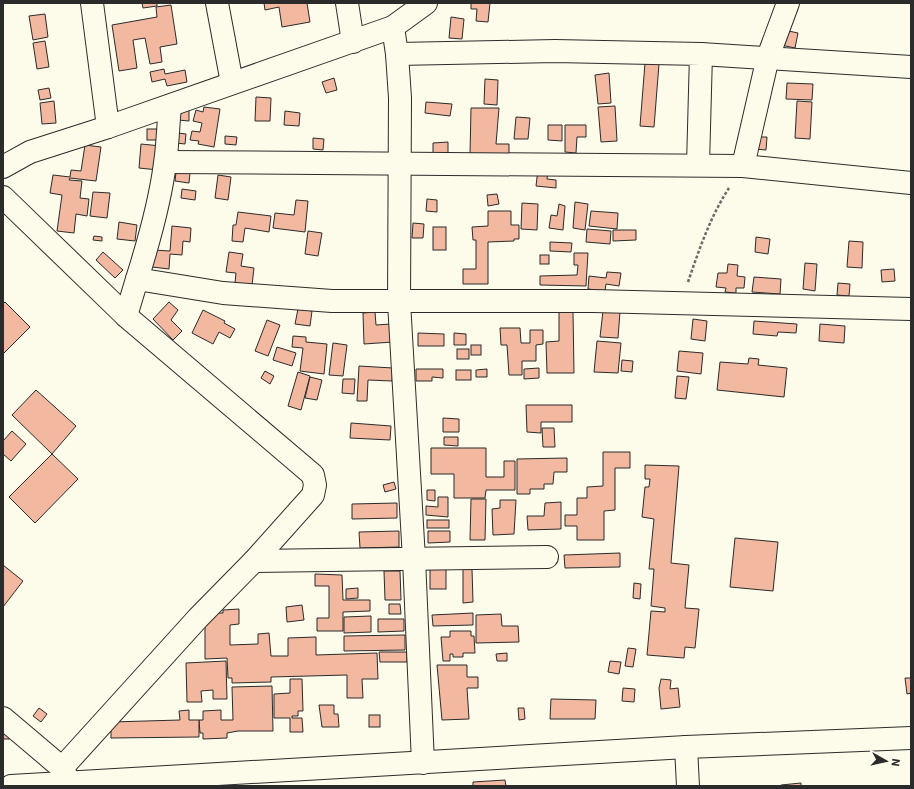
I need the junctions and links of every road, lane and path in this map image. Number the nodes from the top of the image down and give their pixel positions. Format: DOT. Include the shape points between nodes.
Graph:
graph roads {
  1 [pos="92,3"];
  2 [pos="217,3"];
  3 [pos="347,3"];
  4 [pos="426,3"];
  5 [pos="788,3"];
  6 [pos="393,27"];
  7 [pos="353,42"];
  8 [pos="398,54"];
  9 [pos="701,54"];
  10 [pos="768,57"];
  11 [pos="911,67"];
  12 [pos="232,83"];
  13 [pos="170,106"];
  14 [pos="108,127"];
  15 [pos="166,162"];
  16 [pos="401,164"];
  17 [pos="698,165"];
  18 [pos="743,166"];
  19 [pos="3,167"];
  20 [pos="911,183"];
  21 [pos="3,197"];
  22 [pos="137,279"];
  23 [pos="399,302"];
  24 [pos="681,304"];
  25 [pos="911,309"];
  26 [pos="126,316"];
  27 [pos="547,557"];
  28 [pos="414,559"];
  29 [pos="254,561"];
  30 [pos="3,718"];
  31 [pos="911,738"];
  32 [pos="686,748"];
  33 [pos="423,763"];
  34 [pos="67,779"];
  35 [pos="11,786"];
  36 [pos="688,786"];
  1 -- 14 [label="street"];
  2 -- 12 [label="street"];
  3 -- 7 [label="street"];
  4 -- 6 [label="street"];
  5 -- 10 [label="street"];
  6 -- 7 [label="street"];
  6 -- 8 [label="street"];
  7 -- 12 [label="street"];
  8 -- 9 [label="street" via="556,51"];
  8 -- 16 [label="street"];
  9 -- 10 [label="street"];
  9 -- 17 [label="street"];
  10 -- 11 [label="street"];
  10 -- 18 [label="street"];
  12 -- 13 [label="street"];
  13 -- 14 [label="street"];
  13 -- 15 [label="street"];
  14 -- 19 [label="street" via="30,152"];
  15 -- 16 [label="street"];
  15 -- 22 [label="street" via="154,224"];
  16 -- 17 [label="street"];
  16 -- 23 [label="street"];
  17 -- 18 [label="street"];
  18 -- 20 [label="street"];
  18 -- 24 [label="path" via="718,204"];
  21 -- 26 [label="street"];
  22 -- 23 [label="street" via="223,293 332,301"];
  22 -- 26 [label="street"];
  23 -- 24 [label="street" via="593,301"];
  23 -- 28 [label="street"];
  24 -- 25 [label="street"];
  26 -- 29 [label="street" via="313,475 313,495"];
  27 -- 28 [label="street"];
  28 -- 29 [label="street"];
  28 -- 33 [label="street"];
  29 -- 34 [label="street" via="203,613"];
  30 -- 34 [label="street"];
  31 -- 32 [label="street"];
  32 -- 33 [label="street"];
  32 -- 36 [label="street"];
  33 -- 34 [label="street"];
  34 -- 35 [label="street"];
}
